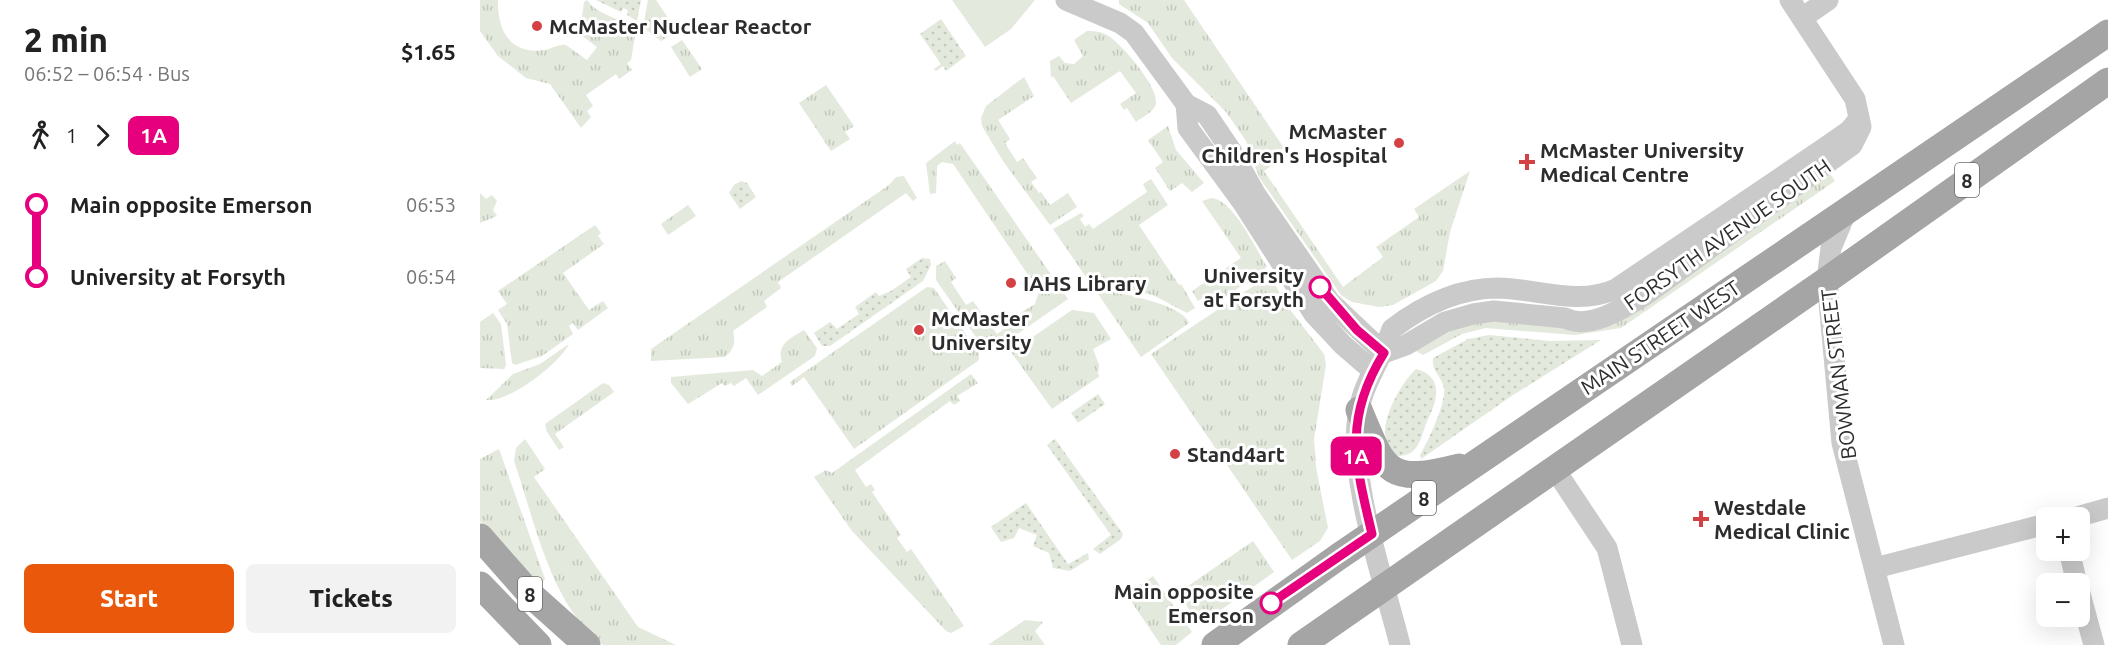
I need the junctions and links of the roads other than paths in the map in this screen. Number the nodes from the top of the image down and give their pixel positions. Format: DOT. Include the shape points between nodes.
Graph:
graph roads {
  1 [pos="1066,0"];
  2 [pos="1790,0"];
  3 [pos="1828,0"];
  4 [pos="1802,18"];
  5 [pos="2108,33"];
  6 [pos="2108,81"];
  7 [pos="1186,104"];
  8 [pos="1848,209"];
  9 [pos="1827,280"];
  10 [pos="1384,353"];
  11 [pos="1373,371"];
  12 [pos="1359,410"];
  13 [pos="1475,463"];
  14 [pos="1554,468"];
  15 [pos="2108,508"];
  16 [pos="2090,513"];
  17 [pos="2036,527"];
  18 [pos="1372,534"];
  19 [pos="480,537"];
  20 [pos="1875,568"];
  21 [pos="480,585"];
  22 [pos="1385,586"];
  23 [pos="2089,627"];
  24 [pos="1215,644"];
  25 [pos="538,645"];
  26 [pos="587,645"];
  27 [pos="1301,645"];
  28 [pos="1400,645"];
  29 [pos="1632,645"];
  30 [pos="1894,645"];
  31 [pos="2094,645"];
  1 -- 7 [label="street" via="1134,33"];
  2 -- 4 [label="street, FORSYTH AVENUE SOUTH"];
  3 -- 4 [label="street"];
  4 -- 10 [label="street, FORSYTH AVENUE SOUTH" via="1846,84 1859,117 1849,131 1616,289 1591,298 1498,288 1443,299 1392,329"];
  5 -- 8 [label="main road, MAIN STREET WEST / 8"];
  6 -- 9 [label="main road, 8"];
  7 -- 10 [label="street" via="1207,116 1330,302"];
  7 -- 11 [label="street" via="1188,128 1249,212 1314,314"];
  8 -- 9 [label="street, BOWMAN STREET" via="1830,248"];
  8 -- 13 [label="main road, MAIN STREET WEST / 8"];
  9 -- 14 [label="main road, 8"];
  9 -- 20 [label="street, BOWMAN STREET" via="1842,443"];
  10 -- 11 [label="street, FORSYTH AVENUE SOUTH"];
  11 -- 12 [label="street, FORSYTH AVENUE SOUTH"];
  12 -- 13 [label="main road" via="1383,461 1400,474 1426,476"];
  12 -- 18 [label="street, FORSYTH AVENUE SOUTH" via="1355,448"];
  13 -- 18 [label="main road, MAIN STREET WEST / 8"];
  14 -- 22 [label="main road, 8"];
  14 -- 29 [label="street" via="1607,548"];
  15 -- 16 [label="street"];
  17 -- 20 [label="street"];
  18 -- 22 [label="street, FORSYTH AVENUE SOUTH"];
  18 -- 24 [label="main road, MAIN STREET WEST / 8"];
  19 -- 26 [label="main road, 8" via="531,595"];
  20 -- 30 [label="street, BOWMAN STREET"];
  21 -- 25 [label="main road, 8"];
  22 -- 27 [label="main road, 8"];
  22 -- 28 [label="street, FORSYTH AVENUE SOUTH"];
  23 -- 31 [label="street"];
}
